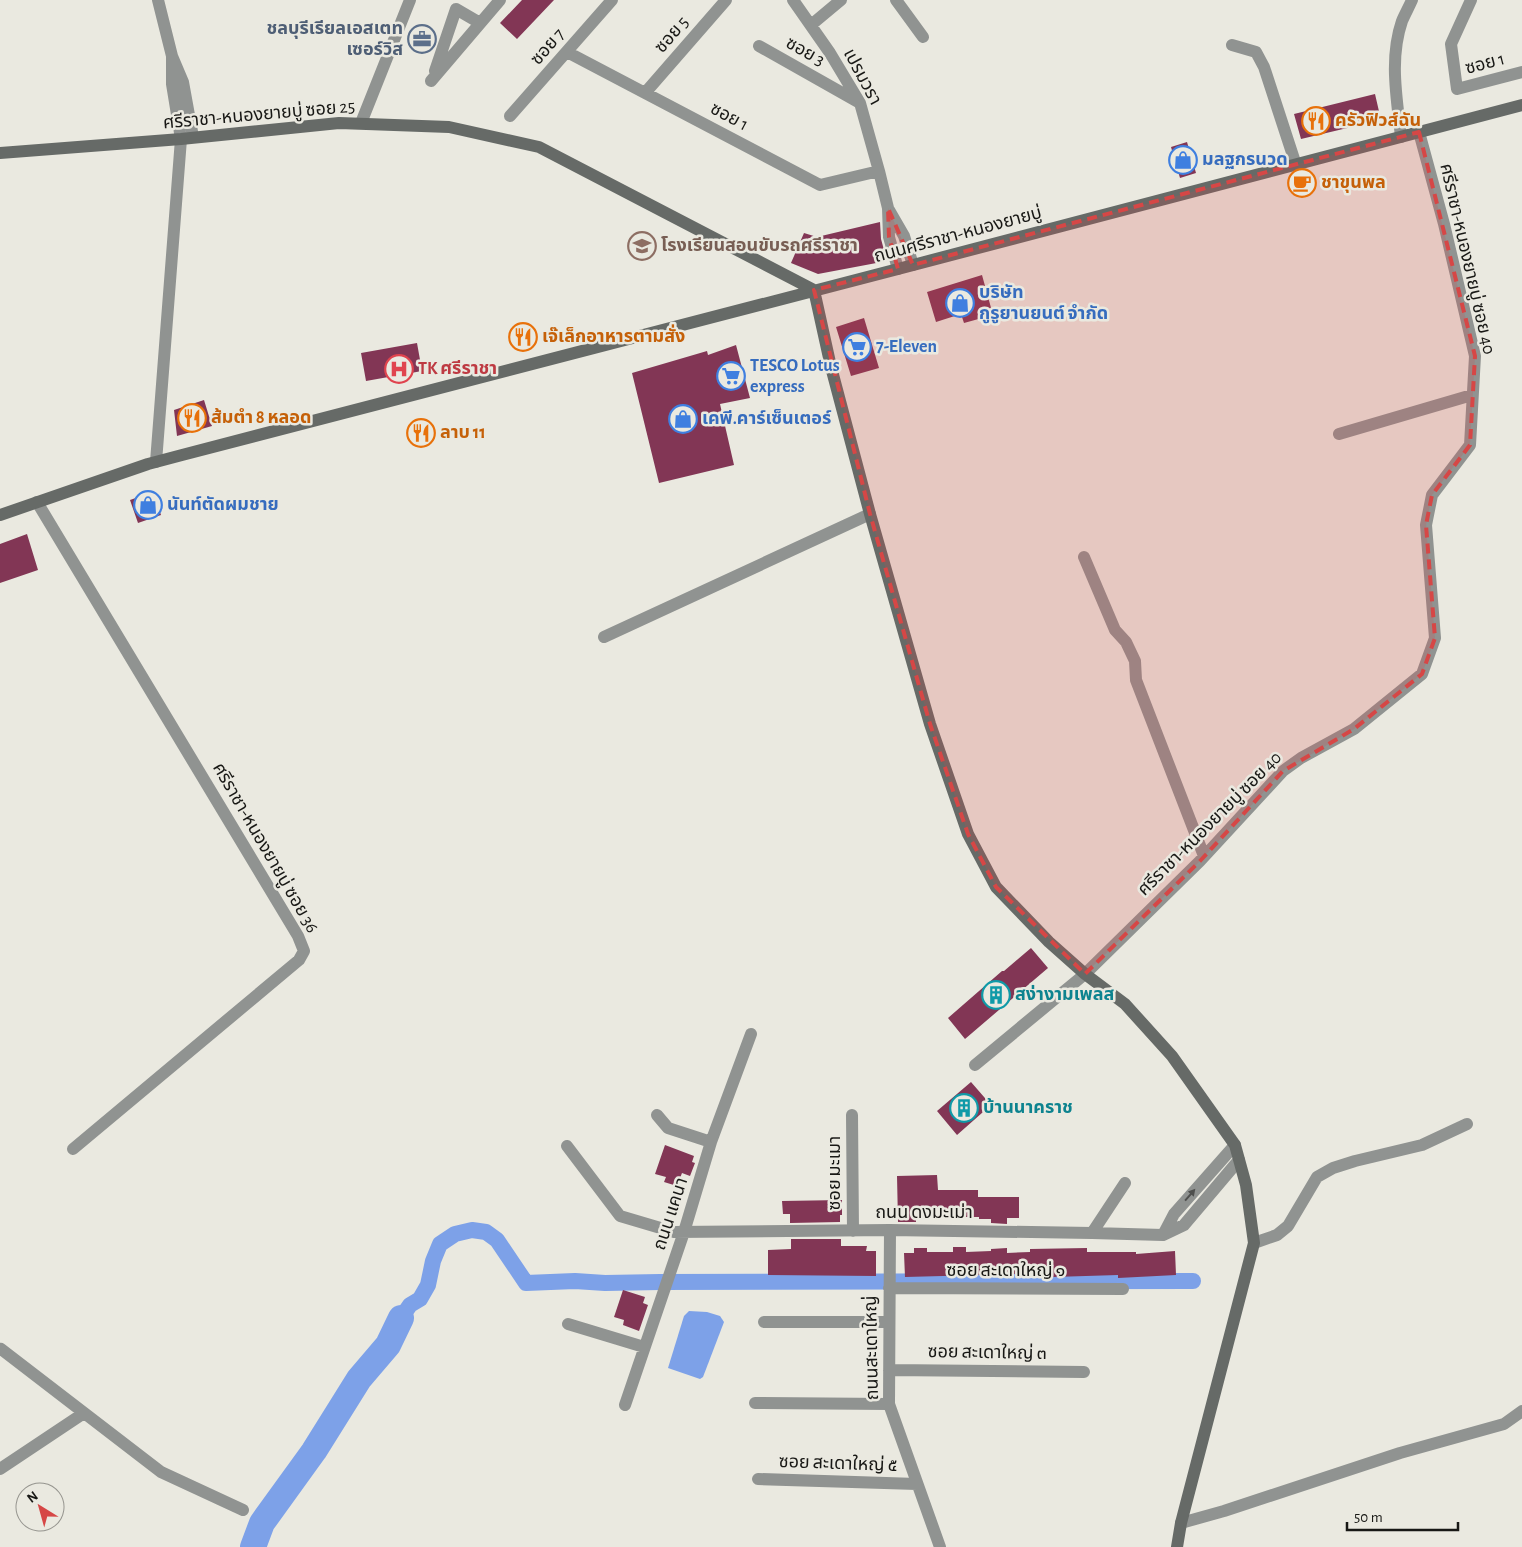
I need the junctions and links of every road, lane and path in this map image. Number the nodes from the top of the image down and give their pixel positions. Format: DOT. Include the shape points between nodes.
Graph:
graph roads {
  1 [pos="158,0"];
  2 [pos="410,0"];
  3 [pos="500,0"];
  4 [pos="612,0"];
  5 [pos="726,0"];
  6 [pos="793,0"];
  7 [pos="841,0"];
  8 [pos="896,0"];
  9 [pos="1412,0"];
  10 [pos="1471,0"];
  11 [pos="480,23"];
  12 [pos="811,24"];
  13 [pos="923,37"];
  14 [pos="1232,45"];
  15 [pos="759,46"];
  16 [pos="567,52"];
  17 [pos="1522,72"];
  18 [pos="645,93"];
  19 [pos="860,103"];
  20 [pos="1522,105"];
  21 [pos="510,116"];
  22 [pos="361,123"];
  23 [pos="1418,132"];
  24 [pos="187,138"];
  25 [pos="1401,138"];
  26 [pos="0,153"];
  27 [pos="1296,165"];
  28 [pos="879,170"];
  29 [pos="888,208"];
  30 [pos="913,265"];
  31 [pos="898,269"];
  32 [pos="814,290"];
  33 [pos="1472,395"];
  34 [pos="1339,434"];
  35 [pos="156,462"];
  36 [pos="37,502"];
  37 [pos="870,514"];
  38 [pos="0,515"];
  39 [pos="1084,557"];
  40 [pos="604,637"];
  41 [pos="1204,856"];
  42 [pos="1085,974"];
  43 [pos="751,1034"];
  44 [pos="975,1065"];
  45 [pos="657,1115"];
  46 [pos="852,1115"];
  47 [pos="1467,1124"];
  48 [pos="712,1142"];
  49 [pos="1235,1145"];
  50 [pos="567,1146"];
  51 [pos="73,1149"];
  52 [pos="1239,1160"];
  53 [pos="1125,1183"];
  54 [pos="890,1230"];
  55 [pos="853,1231"];
  56 [pos="684,1232"];
  57 [pos="1092,1232"];
  58 [pos="1163,1235"];
  59 [pos="1254,1243"];
  60 [pos="889,1288"];
  61 [pos="1123,1289"];
  62 [pos="764,1322"];
  63 [pos="889,1322"];
  64 [pos="568,1324"];
  65 [pos="644,1347"];
  66 [pos="0,1350"];
  67 [pos="889,1370"];
  68 [pos="1084,1372"];
  69 [pos="755,1404"];
  70 [pos="889,1404"];
  71 [pos="625,1405"];
  72 [pos="1522,1412"];
  73 [pos="84,1413"];
  74 [pos="0,1469"];
  75 [pos="758,1479"];
  76 [pos="917,1484"];
  77 [pos="243,1510"];
  78 [pos="1181,1523"];
  79 [pos="940,1547"];
  80 [pos="1177,1547"];
  1 -- 24 [label="street" via="172,56 183,82"];
  2 -- 22 [label="street"];
  3 -- 11 [label="street"];
  4 -- 16 [label="street, ซอย 7"];
  5 -- 18 [label="street, ซอย 5"];
  6 -- 12 [label="street, เปรมวรา"];
  7 -- 12 [label="street"];
  8 -- 13 [label="street"];
  9 -- 25 [label="street" via="1402,22 1395,69"];
  10 -- 17 [label="street, ซอย 1" via="1451,44 1457,89"];
  11 -- 11 [label="street" via="432,81 456,9"];
  12 -- 19 [label="street, เปรมวรา"];
  14 -- 27 [label="street" via="1256,52 1264,67"];
  15 -- 19 [label="street, ซอย 3"];
  16 -- 18 [label="street, ซอย 1"];
  16 -- 21 [label="street, ซอย 7"];
  18 -- 28 [label="street, ซอย 1" via="820,185"];
  19 -- 28 [label="street, เปรมวรา"];
  20 -- 23 [label="street, ถนนศรีราชา-หนองยายบู่"];
  22 -- 24 [label="street, ศรีราชา-หนองยายบู่ ซอย 25" via="338,122"];
  22 -- 32 [label="street, ศรีราชา-หนองยายบู่ ซอย 25" via="449,127 539,147"];
  23 -- 25 [label="street, ถนนศรีราชา-หนองยายบู่"];
  23 -- 33 [label="street, ศรีราชา-หนองยายบู่ ซอย 40" via="1444,224 1474,356"];
  24 -- 26 [label="street, ศรีราชา-หนองยายบู่ ซอย 25"];
  24 -- 35 [label="street"];
  25 -- 27 [label="street, ถนนศรีราชา-หนองยายบู่"];
  27 -- 30 [label="street, ถนนศรีราชา-หนองยายบู่"];
  28 -- 29 [label="street, เปรมวรา"];
  29 -- 30 [label="street, เปรมวรา" via="904,236"];
  29 -- 31 [label="street, เปรมวรา" via="889,237"];
  30 -- 31 [label="street, ถนนศรีราชา-หนองยายบู่"];
  31 -- 32 [label="street, ถนนศรีราชา-หนองยายบู่"];
  32 -- 35 [label="street, ถนนศรีราชา-หนองยายบู่"];
  32 -- 37 [label="street"];
  33 -- 34 [label="street"];
  33 -- 41 [label="street, ศรีราชา-หนองยายบู่ ซอย 40" via="1470,445 1432,495 1426,525 1435,638 1422,674 1354,729 1282,771"];
  35 -- 36 [label="street, ถนนศรีราชา-หนองยายบู่"];
  36 -- 38 [label="street, ถนนศรีราชา-หนองยายบู่"];
  36 -- 51 [label="street, ศรีราชา-หนองยายบู่ ซอย 36" via="298,936 304,951 299,960"];
  37 -- 40 [label="street"];
  37 -- 42 [label="street" via="930,724 968,834 996,887"];
  39 -- 41 [label="street" via="1115,630 1126,642 1136,662 1136,680"];
  41 -- 42 [label="street, ศรีราชา-หนองยายบู่ ซอย 40"];
  42 -- 44 [label="street, ศรีราชา-หนองยายบู่ ซอย 40"];
  42 -- 49 [label="street" via="1125,1004 1172,1056"];
  43 -- 48 [label="street, ถนน แคนา"];
  45 -- 48 [label="street" via="668,1128"];
  46 -- 55 [label="street, ซอย มะเมา"];
  47 -- 59 [label="street" via="1422,1145 1333,1168 1318,1177 1288,1226 1277,1235"];
  48 -- 56 [label="street, ถนน แคนา"];
  49 -- 52 [label="street"];
  58 -- 49 [label="street, one-way" via="1174,1214"];
  50 -- 56 [label="street, ถนน ดงมะเม่า" via="620,1216"];
  52 -- 58 [label="street, ถนน ดงมะเม่า" via="1184,1225"];
  52 -- 59 [label="street"];
  53 -- 57 [label="street"];
  54 -- 55 [label="street, ถนน ดงมะเม่า"];
  54 -- 57 [label="street, ถนน ดงมะเม่า"];
  54 -- 60 [label="street, ถนนสะเดาใหญ่"];
  55 -- 56 [label="street, ถนน ดงมะเม่า"];
  56 -- 65 [label="street, ถนน แคนา"];
  57 -- 58 [label="street, ถนน ดงมะเม่า"];
  59 -- 78 [label="street"];
  60 -- 61 [label="street, ซอย สะเดาใหญ่ ๑"];
  60 -- 63 [label="street, ถนนสะเดาใหญ่"];
  62 -- 63 [label="street"];
  63 -- 67 [label="street, ถนนสะเดาใหญ่"];
  64 -- 65 [label="street"];
  65 -- 71 [label="street, ถนน แคนา"];
  66 -- 73 [label="street"];
  67 -- 68 [label="street, ซอย สะเดาใหญ่ ๓"];
  67 -- 70 [label="street, ถนนสะเดาใหญ่"];
  69 -- 70 [label="street"];
  70 -- 76 [label="street, ถนนสะเดาใหญ่"];
  72 -- 78 [label="street" via="1504,1424 1400,1453"];
  73 -- 74 [label="street"];
  73 -- 77 [label="street" via="161,1472"];
  75 -- 76 [label="street, ซอย สะเดาใหญ่ ๕"];
  76 -- 79 [label="street, ถนนสะเดาใหญ่"];
  78 -- 80 [label="street"];
}
